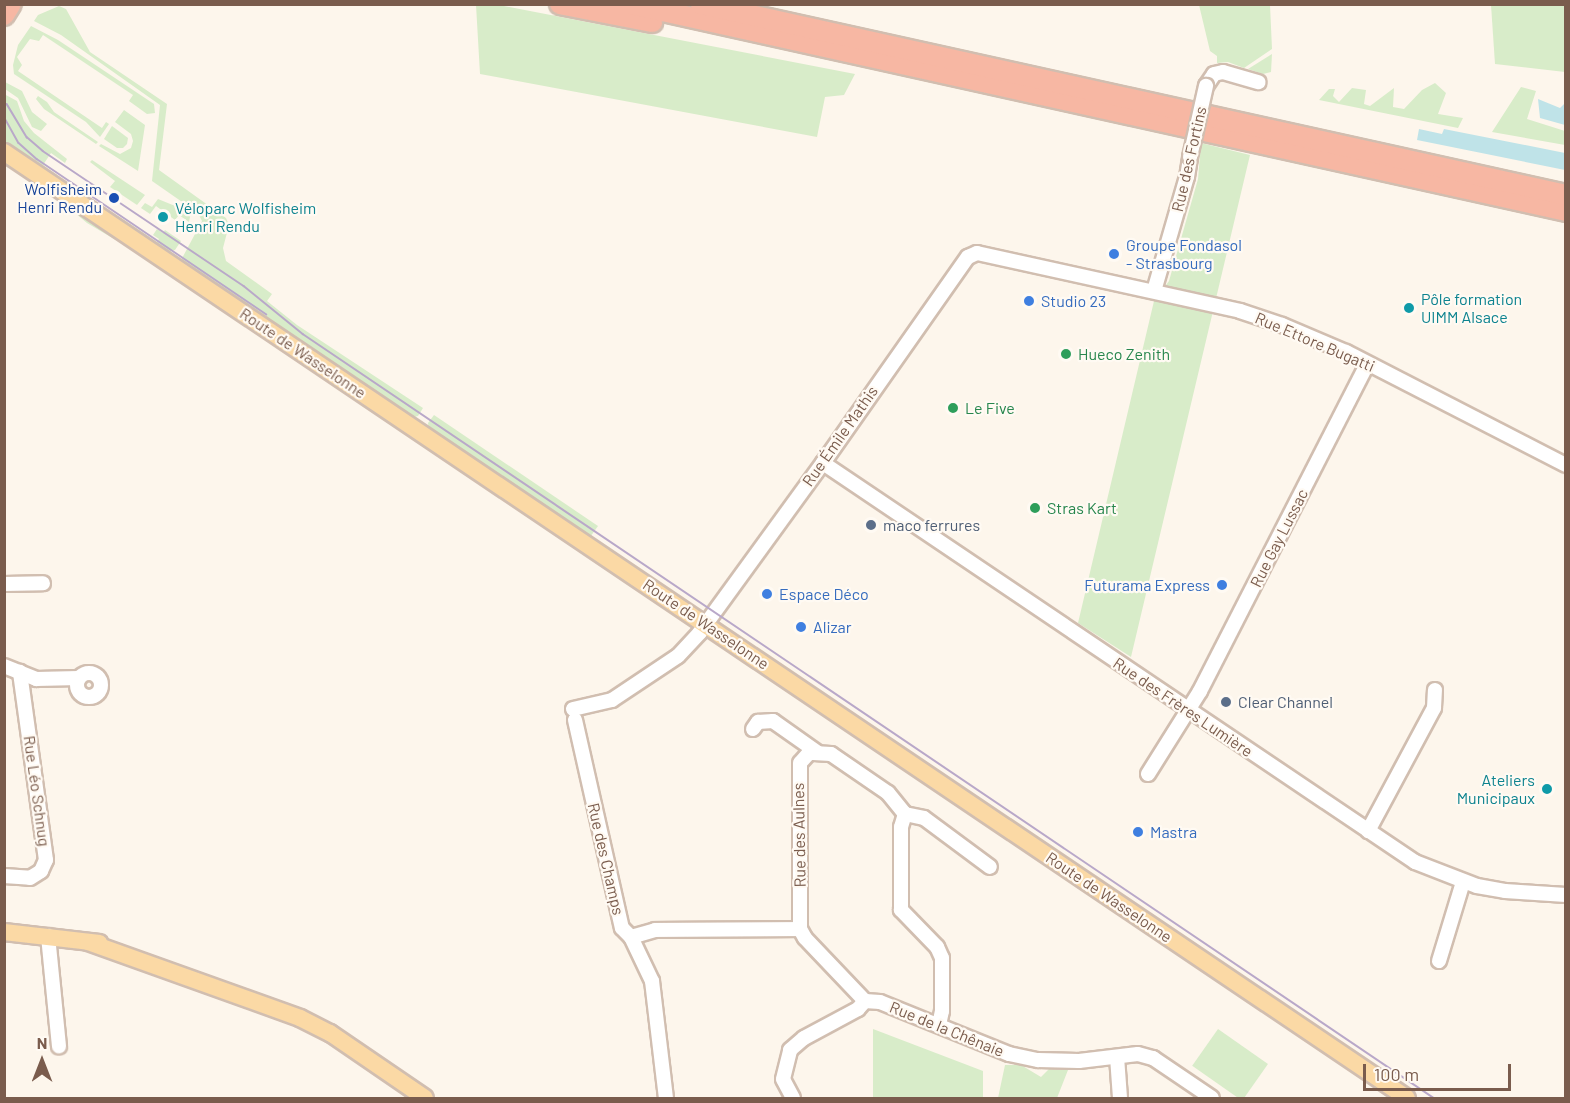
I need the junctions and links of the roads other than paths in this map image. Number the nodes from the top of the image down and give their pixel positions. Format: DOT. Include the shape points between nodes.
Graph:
graph roads {
  1 [pos="560,4"];
  2 [pos="631,4"];
  3 [pos="700,4"];
  4 [pos="717,7"];
  5 [pos="895,62"];
  6 [pos="1258,82"];
  7 [pos="4,152"];
  8 [pos="1566,193"];
  9 [pos="1566,211"];
  10 [pos="977,253"];
  11 [pos="1154,291"];
  12 [pos="1367,364"];
  13 [pos="823,463"];
  14 [pos="1566,465"];
  15 [pos="43,583"];
  16 [pos="4,584"];
  17 [pos="707,624"];
  18 [pos="4,666"];
  19 [pos="20,672"];
  20 [pos="79,678"];
  21 [pos="1435,690"];
  22 [pos="1189,710"];
  23 [pos="574,714"];
  24 [pos="753,729"];
  25 [pos="817,752"];
  26 [pos="1148,774"];
  27 [pos="905,814"];
  28 [pos="1368,831"];
  29 [pos="990,867"];
  30 [pos="4,876"];
  31 [pos="1463,882"];
  32 [pos="1566,895"];
  33 [pos="800,929"];
  34 [pos="4,932"];
  35 [pos="48,936"];
  36 [pos="630,937"];
  37 [pos="1439,960"];
  38 [pos="865,1001"];
  39 [pos="939,1025"];
  40 [pos="59,1046"];
  41 [pos="1117,1057"];
  42 [pos="425,1098"];
  43 [pos="666,1098"];
  44 [pos="793,1098"];
  45 [pos="1120,1098"];
  46 [pos="1212,1098"];
  47 [pos="1407,1098"];
  1 -- 5 [label="highway"];
  2 -- 5 [label="highway"];
  3 -- 4 [label="highway"];
  4 -- 8 [label="highway"];
  5 -- 9 [label="highway"];
  6 -- 11 [label="street, Rue des Fortins, bridge" via="1223,72 1208,80 1187,177"];
  7 -- 17 [label="main road, Route de Wasselonne"];
  10 -- 11 [label="street, Rue Ettore Bugatti"];
  10 -- 13 [label="street, Rue Émile Mathis" via="968,257"];
  11 -- 12 [label="street, Rue Ettore Bugatti" via="1282,325"];
  12 -- 14 [label="street, Rue Ettore Bugatti"];
  12 -- 22 [label="street, Rue Gay Lussac"];
  13 -- 17 [label="street, Rue Émile Mathis"];
  13 -- 22 [label="street, Rue des Frères Lumière"];
  15 -- 16 [label="street"];
  17 -- 23 [label="street, Rue Émile Mathis" via="678,656 612,700"];
  17 -- 47 [label="main road, Route de Wasselonne"];
  18 -- 19 [label="street"];
  19 -- 20 [label="street" via="36,679"];
  19 -- 30 [label="street, Rue Léo Schnug" via="46,860 41,871 30,878"];
  21 -- 28 [label="street" via="1434,708"];
  22 -- 26 [label="street, Rue Gay Lussac"];
  22 -- 28 [label="street, Rue des Frères Lumière"];
  23 -- 36 [label="street, Rue des Champs" via="622,928"];
  24 -- 25 [label="street" via="758,722 773,721"];
  25 -- 27 [label="street" via="831,754 888,793"];
  25 -- 33 [label="street, Rue des Aulnes" via="803,757 798,768"];
  27 -- 29 [label="street" via="924,818"];
  27 -- 39 [label="street" via="901,827 902,910 937,947 942,958"];
  28 -- 31 [label="street, Rue des Frères Lumière" via="1415,862"];
  31 -- 32 [label="street, Rue des Frères Lumière" via="1505,891"];
  31 -- 37 [label="street"];
  33 -- 36 [label="street" via="654,930"];
  33 -- 38 [label="street"];
  34 -- 35 [label="main road"];
  35 -- 40 [label="street"];
  35 -- 42 [label="main road" via="88,942 159,966 320,1028"];
  36 -- 43 [label="street, Rue des Champs" via="652,981"];
  38 -- 39 [label="street, Rue de la Chênaie" via="879,1002"];
  38 -- 44 [label="street" via="790,1050 783,1079"];
  39 -- 41 [label="street, Rue de la Chênaie" via="1009,1054 1038,1060"];
  41 -- 45 [label="street"];
  41 -- 46 [label="street, Rue de la Chênaie" via="1138,1054 1153,1058"];
}
